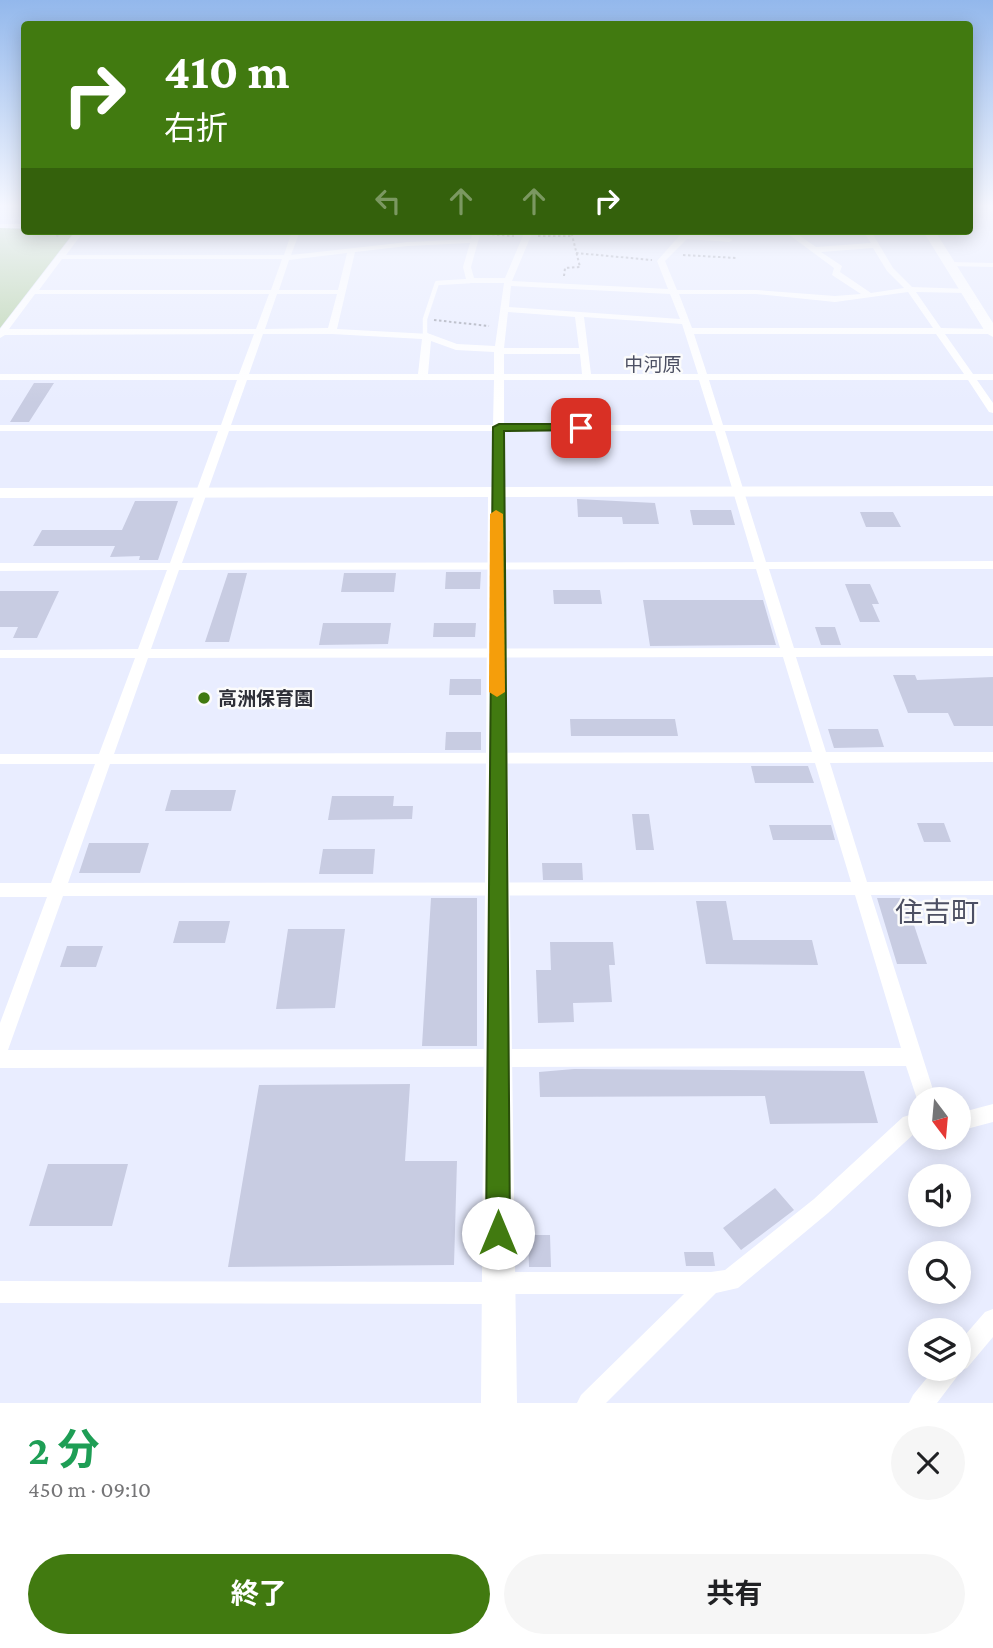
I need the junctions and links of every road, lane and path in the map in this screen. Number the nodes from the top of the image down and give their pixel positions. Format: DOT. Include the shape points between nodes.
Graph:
graph roads {
  1 [pos="49,271"];
  2 [pos="282,271"];
  3 [pos="347,271"];
  4 [pos="468,271"];
  5 [pos="512,271"];
  6 [pos="565,271"];
  7 [pos="668,271"];
  8 [pos="836,271"];
  9 [pos="892,271"];
  10 [pos="954,271"];
  11 [pos="470,281"];
  12 [pos="508,281"];
  13 [pos="566,285"];
  14 [pos="910,289"];
  15 [pos="966,291"];
  16 [pos="33,292"];
  17 [pos="275,292"];
  18 [pos="342,292"];
  19 [pos="676,292"];
  20 [pos="869,296"];
  21 [pos="505,309"];
  22 [pos="579,314"];
  23 [pos="425,319"];
  24 [pos="687,326"];
  25 [pos="502,327"];
  26 [pos="938,330"];
  27 [pos="261,331"];
  28 [pos="332,331"];
  29 [pos="993,332"];
  30 [pos="1,334"];
  31 [pos="428,337"];
  32 [pos="499,350"];
  33 [pos="584,351"];
  34 [pos="244,376"];
  35 [pos="423,376"];
  36 [pos="499,376"];
  37 [pos="587,376"];
  38 [pos="703,376"];
  39 [pos="970,376"];
  40 [pos="0,377"];
  41 [pos="993,377"];
  42 [pos="993,410"];
  43 [pos="499,427"];
  44 [pos="0,428"];
  45 [pos="225,428"];
  46 [pos="719,428"];
  47 [pos="993,428"];
  48 [pos="993,491"];
  49 [pos="498,492"];
  50 [pos="738,492"];
  51 [pos="0,493"];
  52 [pos="202,493"];
  53 [pos="993,565"];
  54 [pos="497,566"];
  55 [pos="761,566"];
  56 [pos="0,567"];
  57 [pos="175,567"];
  58 [pos="789,652"];
  59 [pos="993,652"];
  60 [pos="144,653"];
  61 [pos="497,653"];
  62 [pos="0,654"];
  63 [pos="822,757"];
  64 [pos="993,757"];
  65 [pos="497,758"];
  66 [pos="0,759"];
  67 [pos="106,759"];
  68 [pos="861,888"];
  69 [pos="993,888"];
  70 [pos="498,889"];
  71 [pos="0,890"];
  72 [pos="57,890"];
  73 [pos="0,1048"];
  74 [pos="914,1057"];
  75 [pos="498,1058"];
  76 [pos="0,1059"];
  77 [pos="923,1087"];
  78 [pos="993,1113"];
  79 [pos="971,1119"];
  80 [pos="908,1126"];
  81 [pos="711,1283"];
  82 [pos="498,1288"];
  83 [pos="0,1292"];
  84 [pos="993,1320"];
  85 [pos="971,1346"];
  86 [pos="940,1381"];
  87 [pos="499,1403"];
  88 [pos="589,1403"];
  89 [pos="921,1403"];
  1 -- 16 [label="street"];
  2 -- 17 [label="street"];
  3 -- 18 [label="street"];
  4 -- 11 [label="street"];
  5 -- 12 [label="street"];
  6 -- 13 [label="path"];
  7 -- 19 [label="street"];
  8 -- 20 [label="street"];
  9 -- 14 [label="street"];
  10 -- 15 [label="street"];
  11 -- 12 [label="street"];
  11 -- 23 [label="lane" via="437,283"];
  12 -- 13 [label="street"];
  12 -- 21 [label="street"];
  13 -- 19 [label="street"];
  14 -- 15 [label="street"];
  14 -- 20 [label="street"];
  14 -- 26 [label="street"];
  15 -- 29 [label="street"];
  16 -- 17 [label="street"];
  16 -- 30 [label="street"];
  17 -- 18 [label="street"];
  17 -- 27 [label="street"];
  18 -- 28 [label="street"];
  19 -- 20 [label="street" via="756,292 835,299"];
  19 -- 24 [label="street"];
  21 -- 22 [label="street"];
  21 -- 25 [label="street"];
  22 -- 24 [label="street"];
  22 -- 33 [label="street"];
  23 -- 25 [label="path"];
  23 -- 31 [label="lane"];
  24 -- 26 [label="street"];
  24 -- 38 [label="street"];
  25 -- 32 [label="street"];
  26 -- 29 [label="street"];
  26 -- 39 [label="street"];
  27 -- 28 [label="street"];
  27 -- 30 [label="street"];
  27 -- 34 [label="street"];
  28 -- 31 [label="street"];
  31 -- 32 [label="street" via="456,347"];
  31 -- 35 [label="street"];
  32 -- 33 [label="street"];
  32 -- 36 [label="street"];
  33 -- 37 [label="street"];
  34 -- 35 [label="street"];
  34 -- 40 [label="street"];
  34 -- 45 [label="street"];
  35 -- 36 [label="street"];
  36 -- 37 [label="street"];
  36 -- 43 [label="street"];
  37 -- 38 [label="street"];
  38 -- 39 [label="street"];
  38 -- 46 [label="street"];
  39 -- 41 [label="street"];
  39 -- 42 [label="street"];
  43 -- 45 [label="street"];
  43 -- 46 [label="street"];
  43 -- 49 [label="street"];
  44 -- 45 [label="street"];
  45 -- 52 [label="street"];
  46 -- 47 [label="street"];
  46 -- 50 [label="street"];
  48 -- 50 [label="street"];
  49 -- 50 [label="street"];
  49 -- 52 [label="street"];
  49 -- 54 [label="street"];
  50 -- 55 [label="street"];
  51 -- 52 [label="street"];
  52 -- 57 [label="street"];
  53 -- 55 [label="street"];
  54 -- 55 [label="street"];
  54 -- 57 [label="street"];
  54 -- 61 [label="street"];
  55 -- 58 [label="street"];
  56 -- 57 [label="street"];
  57 -- 60 [label="street"];
  58 -- 59 [label="street"];
  58 -- 61 [label="street"];
  58 -- 63 [label="street"];
  60 -- 61 [label="street"];
  60 -- 62 [label="street"];
  60 -- 67 [label="street"];
  61 -- 65 [label="street"];
  63 -- 64 [label="street"];
  63 -- 65 [label="street"];
  63 -- 68 [label="street"];
  65 -- 67 [label="street"];
  65 -- 70 [label="street"];
  66 -- 67 [label="street"];
  67 -- 72 [label="street"];
  68 -- 69 [label="street"];
  68 -- 70 [label="street"];
  68 -- 74 [label="street"];
  70 -- 72 [label="street"];
  70 -- 75 [label="street"];
  71 -- 72 [label="street"];
  72 -- 73 [label="street"];
  74 -- 75 [label="street"];
  74 -- 77 [label="street"];
  75 -- 76 [label="street"];
  75 -- 82 [label="street"];
  78 -- 79 [label="street"];
  80 -- 81 [label="street" via="821,1206 730,1280"];
  81 -- 82 [label="street"];
  81 -- 88 [label="street"];
  82 -- 83 [label="street"];
  82 -- 87 [label="street"];
  84 -- 85 [label="street"];
  86 -- 89 [label="street"];
}
